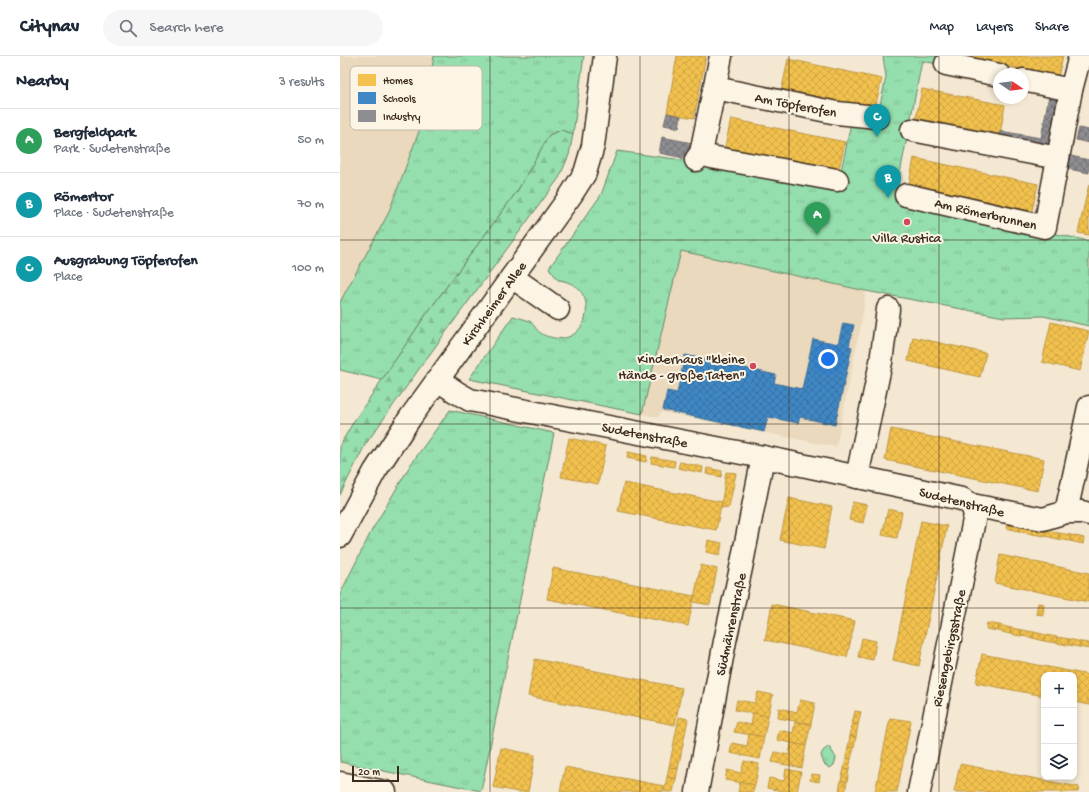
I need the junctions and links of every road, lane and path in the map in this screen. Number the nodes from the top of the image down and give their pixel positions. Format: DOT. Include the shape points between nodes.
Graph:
graph roads {
  1 [pos="605,56"];
  2 [pos="721,56"];
  3 [pos="1080,56"];
  4 [pos="946,64"];
  5 [pos="993,74"];
  6 [pos="1029,81"];
  7 [pos="715,88"];
  8 [pos="1071,90"];
  9 [pos="877,117"];
  10 [pos="912,130"];
  11 [pos="1058,158"];
  12 [pos="837,180"];
  13 [pos="906,195"];
  14 [pos="512,277"];
  15 [pos="558,309"];
  16 [pos="888,309"];
  17 [pos="438,380"];
  18 [pos="1089,407"];
  19 [pos="762,457"];
  20 [pos="857,477"];
  21 [pos="972,505"];
  22 [pos="1066,512"];
  23 [pos="1089,514"];
  24 [pos="340,536"];
  25 [pos="340,783"];
  26 [pos="385,792"];
  27 [pos="697,792"];
  28 [pos="920,792"];
  1 -- 14 [label="street, Kirchheimer Allee" via="593,146 585,173"];
  2 -- 7 [label="street"];
  3 -- 8 [label="street, Am Römerbrunnen"];
  4 -- 5 [label="street"];
  6 -- 8 [label="street"];
  7 -- 9 [label="street, Am Töpferofen" via="837,113"];
  7 -- 12 [label="street" via="699,157"];
  8 -- 11 [label="street, Am Römerbrunnen"];
  10 -- 11 [label="street"];
  11 -- 13 [label="street, Am Römerbrunnen" via="1045,227"];
  14 -- 15 [label="street"];
  14 -- 17 [label="street, Kirchheimer Allee"];
  16 -- 20 [label="street" via="881,362"];
  17 -- 19 [label="street, Sudetenstraße" via="470,400"];
  17 -- 24 [label="street, Kirchheimer Allee" via="375,472"];
  18 -- 22 [label="street"];
  19 -- 20 [label="street, Sudetenstraße"];
  19 -- 27 [label="street, Südmährenstraße"];
  20 -- 21 [label="street, Sudetenstraße" via="962,499"];
  21 -- 22 [label="street, Sudetenstraße" via="1043,519"];
  21 -- 28 [label="street, Riesengebirgsstraße" via="975,515"];
  22 -- 23 [label="street, Sudetenstraße"];
  25 -- 26 [label="street"];
}
